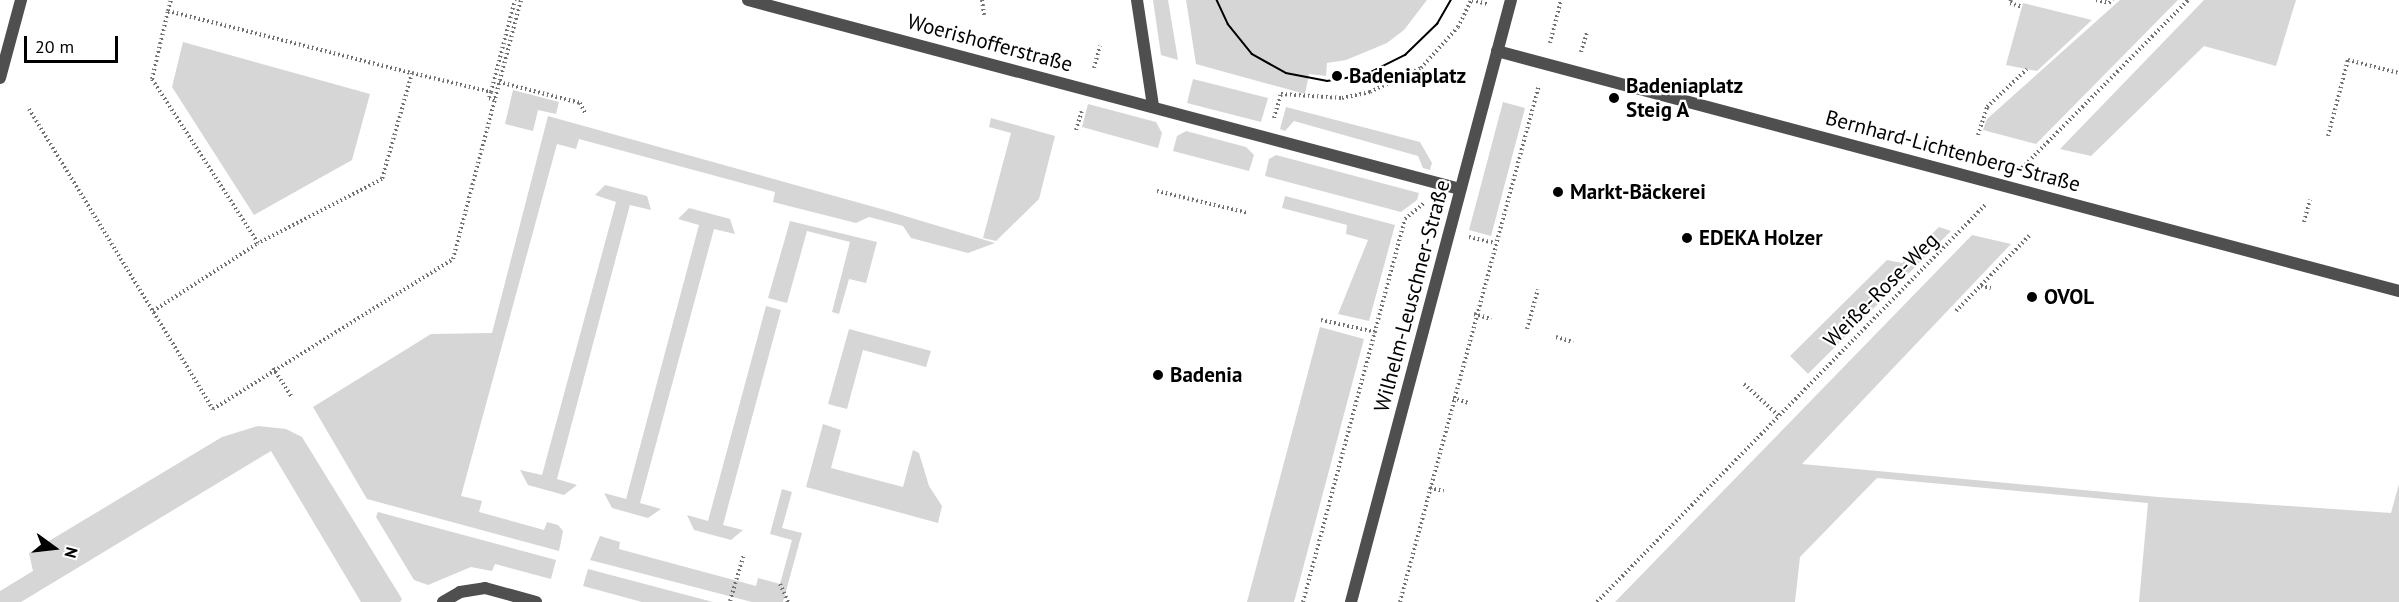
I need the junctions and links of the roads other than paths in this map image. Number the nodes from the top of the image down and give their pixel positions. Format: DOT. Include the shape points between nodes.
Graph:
graph roads {
  1 [pos="21,0"];
  2 [pos="748,0"];
  3 [pos="1137,0"];
  4 [pos="1511,0"];
  5 [pos="1497,51"];
  6 [pos="0,78"];
  7 [pos="1153,106"];
  8 [pos="1460,189"];
  9 [pos="2399,291"];
  10 [pos="443,602"];
  11 [pos="536,602"];
  12 [pos="1351,602"];
  1 -- 6 [label="street"];
  2 -- 7 [label="street, Woerishofferstraße"];
  3 -- 7 [label="street"];
  4 -- 5 [label="street, Wilhelm-Leuschner-Straße"];
  5 -- 8 [label="street, Wilhelm-Leuschner-Straße"];
  5 -- 9 [label="street, Bernhard-Lichtenberg-Straße"];
  7 -- 8 [label="street"];
  8 -- 12 [label="street, Wilhelm-Leuschner-Straße"];
  10 -- 11 [label="street" via="460,592 485,588"];
}
